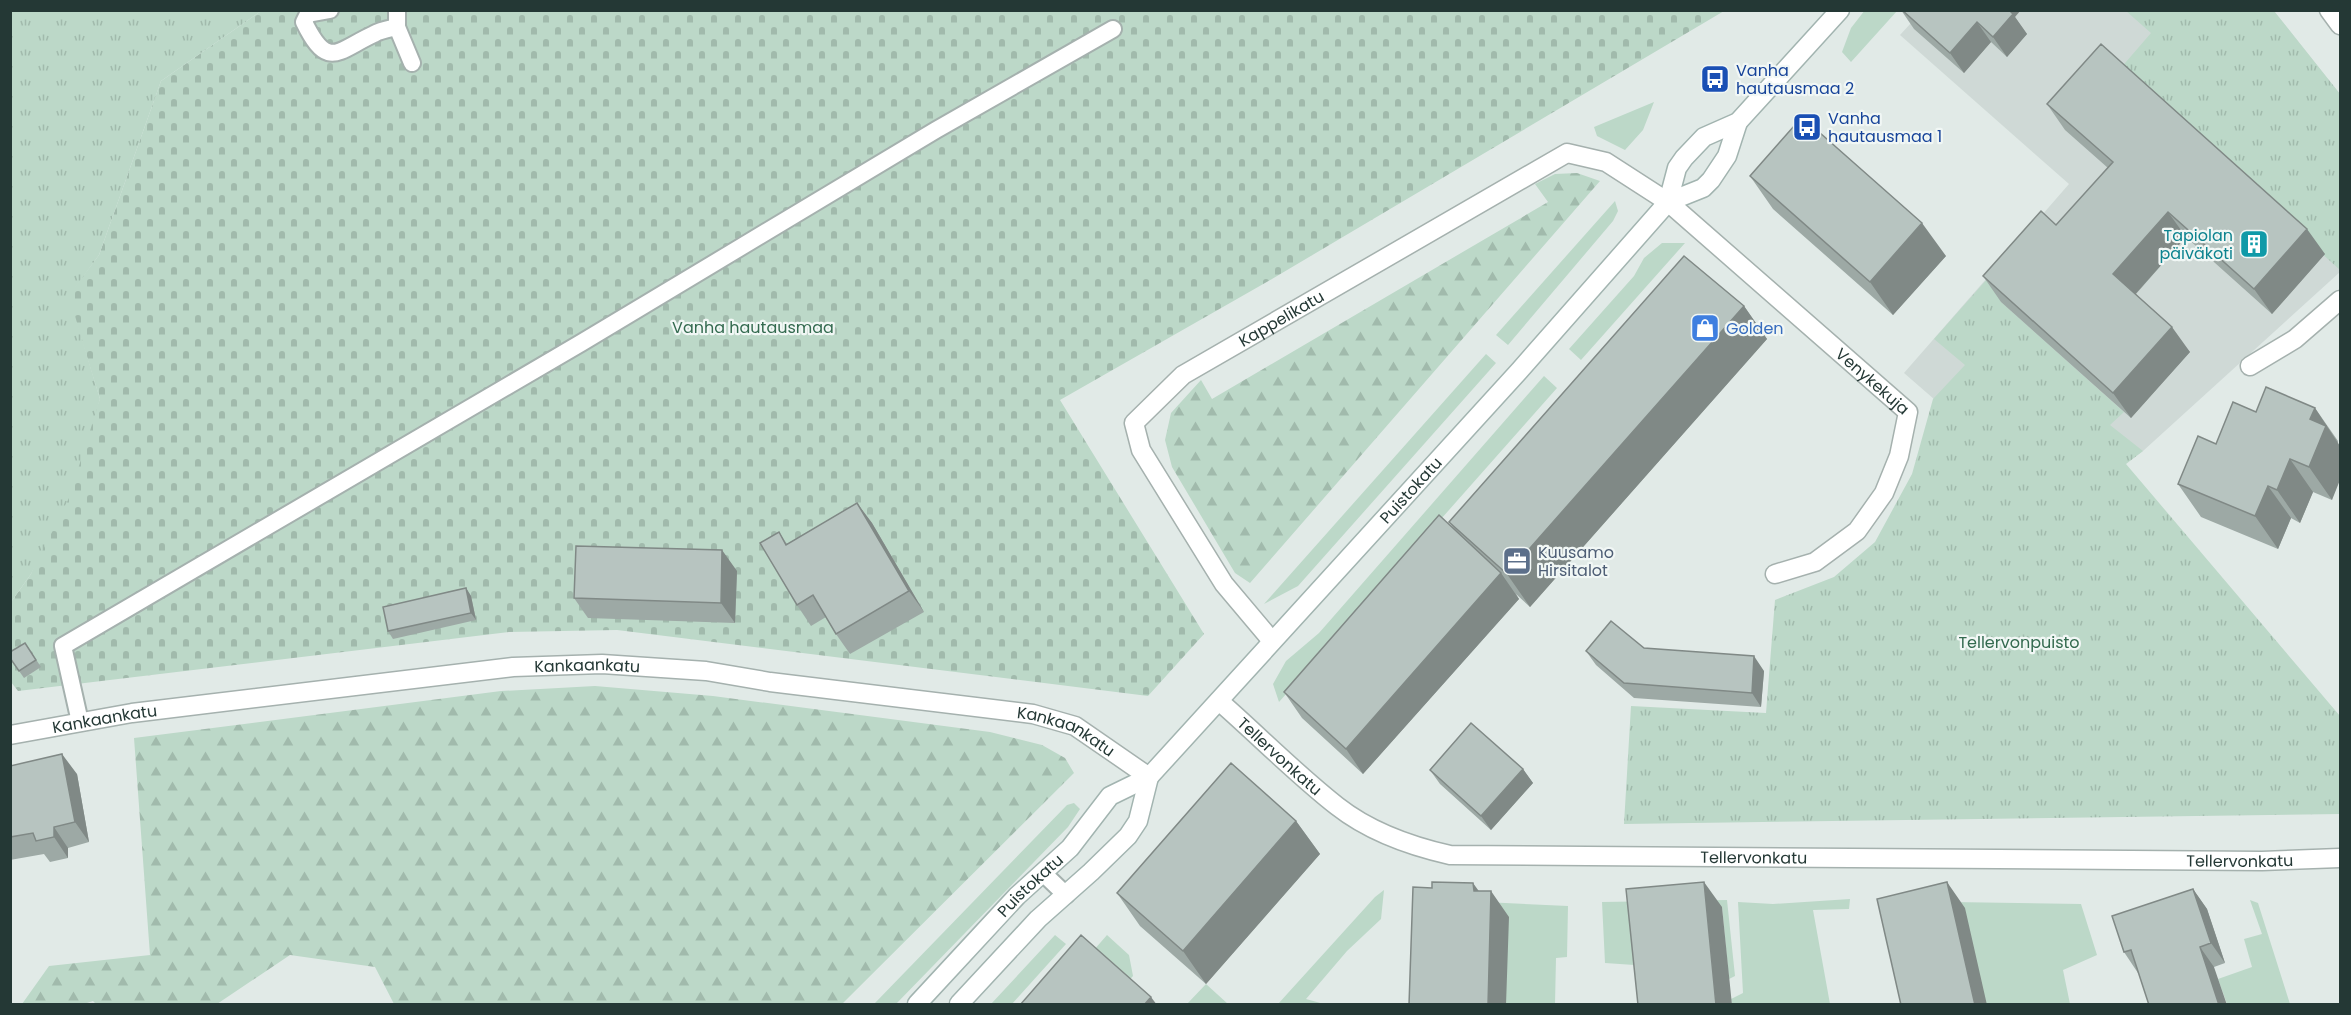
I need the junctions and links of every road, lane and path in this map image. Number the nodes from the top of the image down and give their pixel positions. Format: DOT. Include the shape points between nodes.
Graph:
graph roads {
  1 [pos="330,10"];
  2 [pos="1840,10"];
  3 [pos="2329,10"];
  4 [pos="397,19"];
  5 [pos="2340,25"];
  6 [pos="1113,29"];
  7 [pos="412,63"];
  8 [pos="1738,122"];
  9 [pos="1668,202"];
  10 [pos="2340,300"];
  11 [pos="2250,366"];
  12 [pos="1775,574"];
  13 [pos="1272,641"];
  14 [pos="1219,701"];
  15 [pos="80,722"];
  16 [pos="10,735"];
  17 [pos="1149,777"];
  18 [pos="2340,858"];
  19 [pos="1043,873"];
  20 [pos="1066,895"];
  21 [pos="917,1005"];
  22 [pos="959,1005"];
  1 -- 4 [label="lane" via="308,15 304,22 313,40 327,52 338,54"];
  2 -- 8 [label="street, Puistokatu"];
  3 -- 5 [label="street"];
  4 -- 7 [label="lane"];
  6 -- 15 [label="lane" via="63,646"];
  8 -- 9 [label="street, Puistokatu" via="1704,137 1684,158 1677,168"];
  8 -- 9 [label="street, Puistokatu" via="1727,156 1711,180 1703,188"];
  9 -- 12 [label="street, Venykekuja" via="1908,412 1899,456 1884,493 1857,531 1815,562"];
  9 -- 13 [label="street, Puistokatu"];
  9 -- 13 [label="street, Kappelikatu" via="1606,162 1567,153 1183,375 1134,423 1141,450 1218,574"];
  10 -- 11 [label="street" via="2295,339"];
  13 -- 14 [label="street, Puistokatu"];
  14 -- 17 [label="street, Puistokatu"];
  14 -- 18 [label="street, Tellervonkatu" via="1337,806 1412,846 1450,855 2251,861"];
  15 -- 16 [label="street, Kankaankatu"];
  15 -- 17 [label="street, Kankaankatu" via="513,667 602,664 706,671 1034,714 1075,726"];
  17 -- 19 [label="street, Puistokatu" via="1110,795 1070,848"];
  17 -- 20 [label="street, Puistokatu" via="1138,821 1128,836"];
  19 -- 20 [label="lane"];
  19 -- 21 [label="street, Puistokatu"];
  20 -- 22 [label="street, Puistokatu" via="1038,919"];
}
